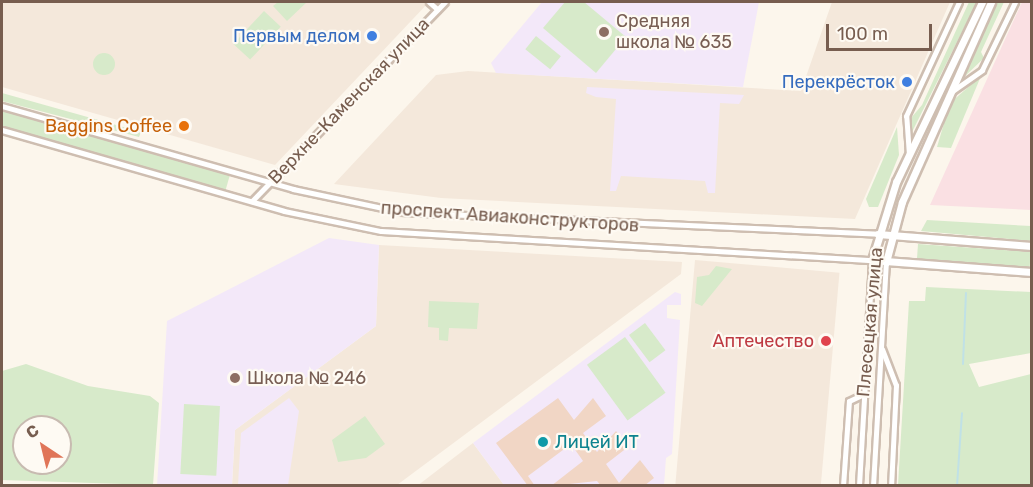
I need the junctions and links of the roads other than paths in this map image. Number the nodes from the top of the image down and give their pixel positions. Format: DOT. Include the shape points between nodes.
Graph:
graph roads {
  1 [pos="429,2"];
  2 [pos="445,2"];
  3 [pos="958,2"];
  4 [pos="982,2"];
  5 [pos="991,2"];
  6 [pos="1015,2"];
  7 [pos="437,9"];
  8 [pos="950,93"];
  9 [pos="2,106"];
  10 [pos="2,130"];
  11 [pos="909,155"];
  12 [pos="271,182"];
  13 [pos="252,201"];
  14 [pos="878,234"];
  15 [pos="893,235"];
  16 [pos="1032,246"];
  17 [pos="872,260"];
  18 [pos="886,262"];
  19 [pos="1032,272"];
  20 [pos="881,348"];
  21 [pos="864,394"];
  22 [pos="843,486"];
  23 [pos="859,486"];
  24 [pos="873,486"];
  25 [pos="891,486"];
  1 -- 7 [label="street"];
  2 -- 7 [label="street, Верхне-Каменская улица"];
  3 -- 11 [label="street" via="906,116"];
  4 -- 11 [label="street, Плесецкая улица"];
  5 -- 8 [label="street, Плесецкая улица"];
  6 -- 8 [label="street" via="982,70"];
  7 -- 12 [label="street, Верхне-Каменская улица"];
  8 -- 15 [label="street, Плесецкая улица"];
  9 -- 12 [label="street, проспект Авиаконструкторов"];
  10 -- 13 [label="street, проспект Авиаконструкторов"];
  11 -- 14 [label="street, Плесецкая улица"];
  12 -- 13 [label="street, Верхне-Каменская улица"];
  12 -- 14 [label="street, проспект Авиаконструкторов" via="401,212"];
  13 -- 17 [label="street, проспект Авиаконструкторов" via="403,233"];
  14 -- 15 [label="street, проспект Авиаконструкторов"];
  14 -- 17 [label="street, Плесецкая улица"];
  15 -- 16 [label="street, проспект Авиаконструкторов"];
  15 -- 18 [label="street, Плесецкая улица"];
  17 -- 18 [label="street, проспект Авиаконструкторов"];
  17 -- 21 [label="street, Плесецкая улица"];
  18 -- 19 [label="street, проспект Авиаконструкторов"];
  18 -- 20 [label="street, Плесецкая улица"];
  20 -- 24 [label="street, Плесецкая улица"];
  20 -- 25 [label="street" via="896,385"];
  21 -- 22 [label="street" via="849,401"];
  21 -- 23 [label="street, Плесецкая улица"];
}
